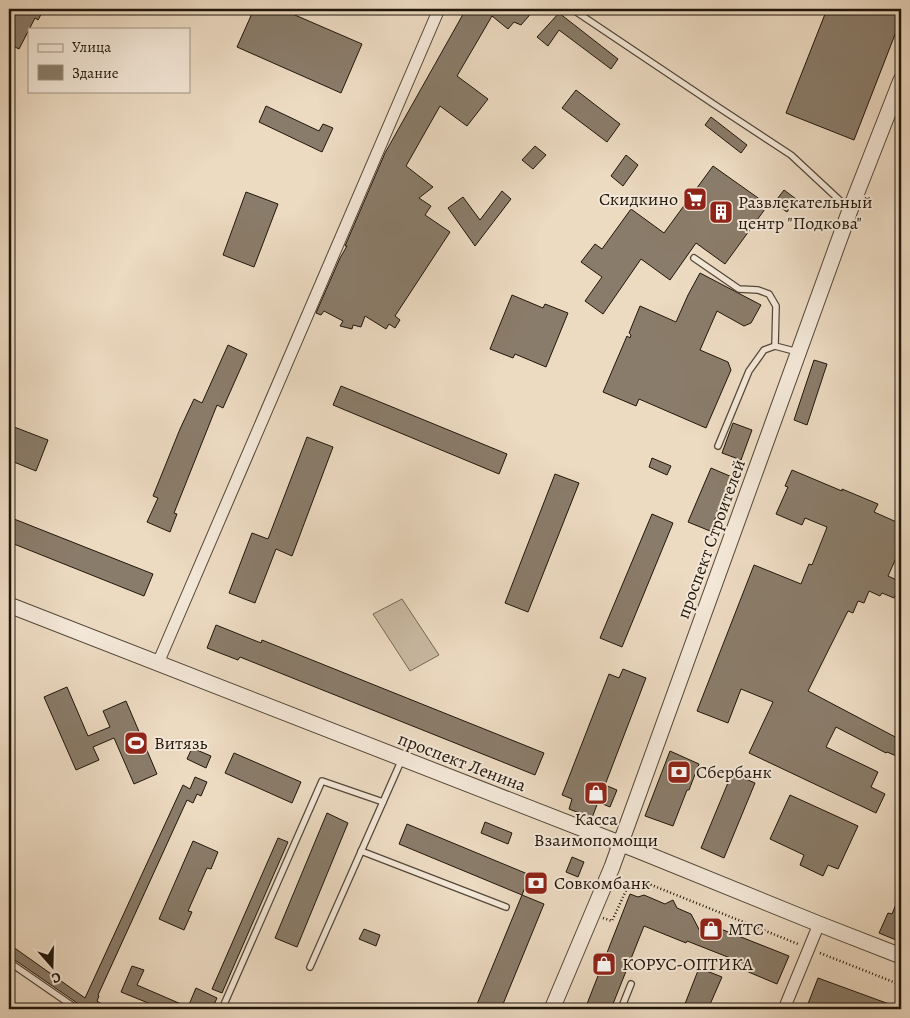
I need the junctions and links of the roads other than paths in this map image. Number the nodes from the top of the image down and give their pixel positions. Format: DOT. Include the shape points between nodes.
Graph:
graph roads {
  1 [pos="439,9"];
  2 [pos="572,9"];
  3 [pos="901,80"];
  4 [pos="850,210"];
  5 [pos="694,258"];
  6 [pos="775,346"];
  7 [pos="798,352"];
  8 [pos="718,446"];
  9 [pos="9,605"];
  10 [pos="158,664"];
  11 [pos="402,759"];
  12 [pos="383,802"];
  13 [pos="620,844"];
  14 [pos="361,851"];
  15 [pos="506,907"];
  16 [pos="819,924"];
  17 [pos="901,956"];
  18 [pos="9,962"];
  19 [pos="310,967"];
  20 [pos="631,984"];
  21 [pos="77,1009"];
  22 [pos="222,1009"];
  23 [pos="552,1009"];
  24 [pos="621,1009"];
  25 [pos="784,1009"];
  1 -- 10 [label="street"];
  2 -- 4 [label="lane" via="791,155"];
  3 -- 4 [label="street, проспект Строителей"];
  4 -- 7 [label="street, проспект Строителей"];
  5 -- 6 [label="lane" via="739,289 769,294 776,306"];
  6 -- 7 [label="lane"];
  6 -- 8 [label="lane" via="764,350 749,371"];
  7 -- 13 [label="street, проспект Строителей"];
  9 -- 10 [label="street, проспект Ленина"];
  10 -- 11 [label="street, проспект Ленина"];
  11 -- 12 [label="lane"];
  11 -- 13 [label="street, проспект Ленина"];
  12 -- 14 [label="lane"];
  12 -- 22 [label="lane" via="322,781"];
  13 -- 16 [label="street, проспект Ленина"];
  13 -- 23 [label="street, проспект Строителей"];
  14 -- 15 [label="lane"];
  14 -- 19 [label="lane"];
  16 -- 17 [label="street, проспект Ленина"];
  16 -- 25 [label="street"];
  18 -- 21 [label="lane"];
  20 -- 24 [label="lane"];
}
